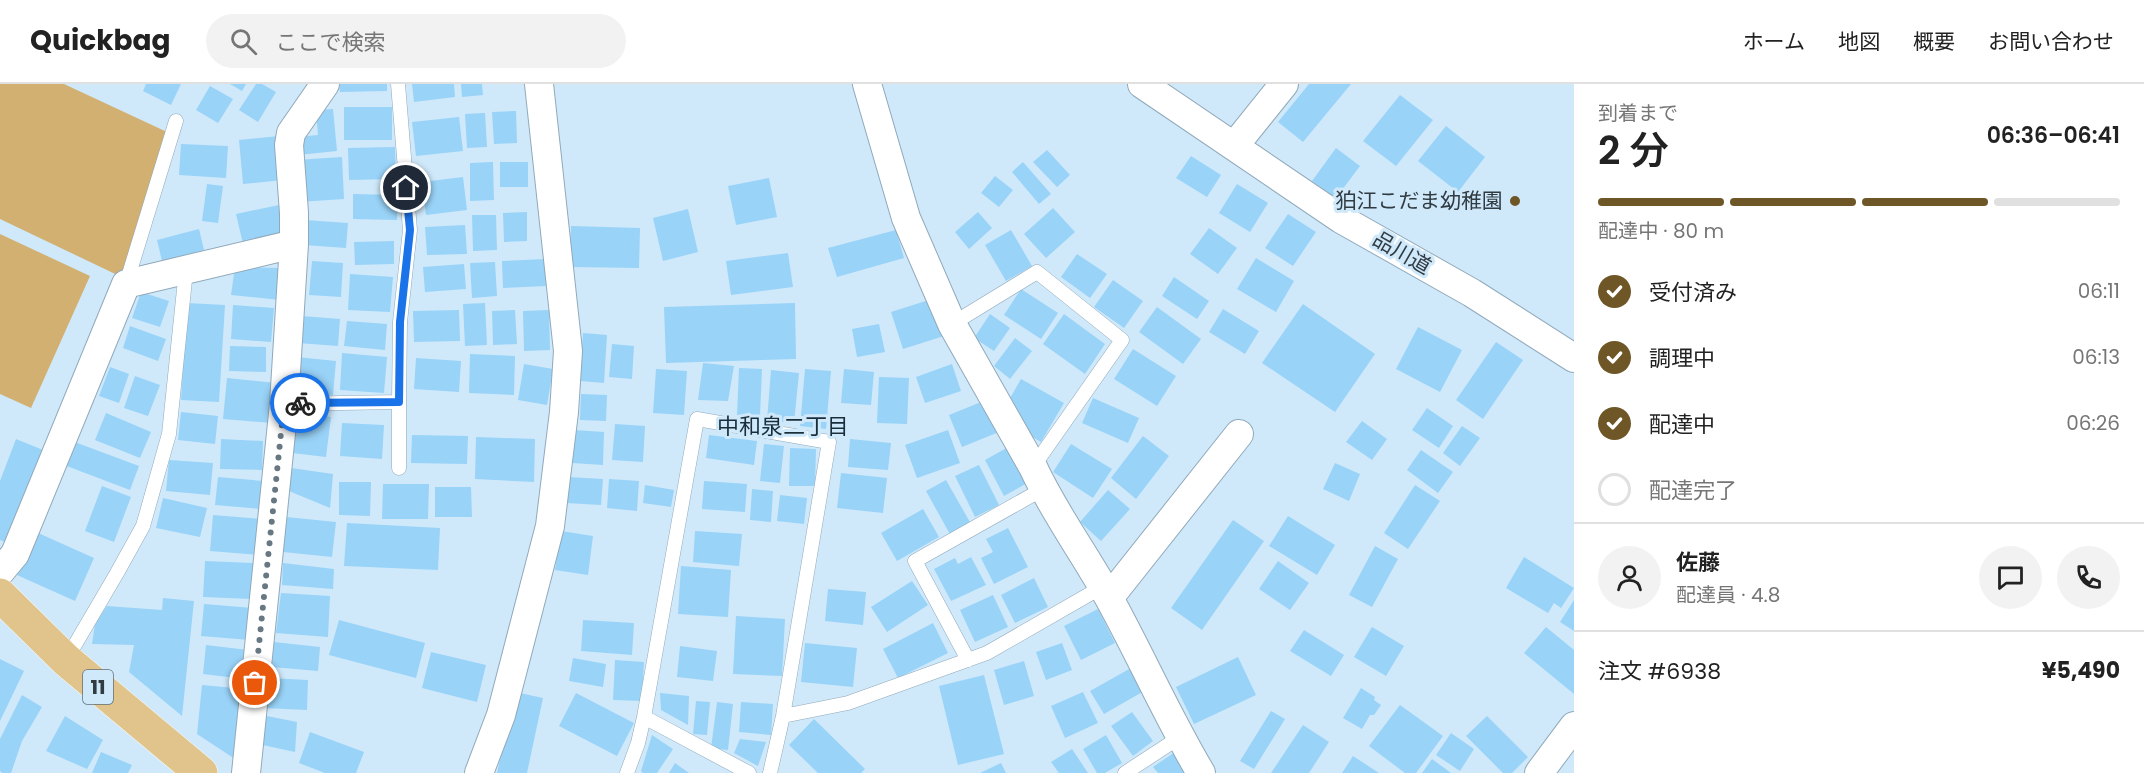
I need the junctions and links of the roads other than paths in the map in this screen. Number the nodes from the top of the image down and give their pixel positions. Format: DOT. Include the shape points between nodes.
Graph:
graph roads {
  1 [pos="325,84"];
  2 [pos="398,84"];
  3 [pos="539,84"];
  4 [pos="867,84"];
  5 [pos="1142,84"];
  6 [pos="1284,84"];
  7 [pos="176,121"];
  8 [pos="1235,145"];
  9 [pos="294,244"];
  10 [pos="186,270"];
  11 [pos="126,285"];
  12 [pos="951,324"];
  13 [pos="1574,358"];
  14 [pos="399,402"];
  15 [pos="284,404"];
  16 [pos="1239,434"];
  17 [pos="399,468"];
  18 [pos="1038,478"];
  19 [pos="0,572"];
  20 [pos="1106,592"];
  21 [pos="0,595"];
  22 [pos="66,660"];
  23 [pos="968,660"];
  24 [pos="783,716"];
  25 [pos="644,717"];
  26 [pos="1574,726"];
  27 [pos="1180,737"];
  28 [pos="201,773"];
  29 [pos="246,773"];
  30 [pos="479,773"];
  31 [pos="627,773"];
  32 [pos="749,773"];
  33 [pos="770,773"];
  34 [pos="1125,773"];
  35 [pos="1201,773"];
  36 [pos="1539,773"];
  1 -- 9 [label="street" via="291,133"];
  2 -- 14 [label="lane" via="410,230 400,322"];
  3 -- 30 [label="street" via="568,351 564,412 550,526 501,715"];
  4 -- 12 [label="street" via="906,218"];
  5 -- 8 [label="street, 品川道"];
  6 -- 8 [label="street"];
  7 -- 11 [label="lane"];
  8 -- 13 [label="street, 品川道" via="1341,219 1472,292"];
  9 -- 10 [label="street"];
  9 -- 15 [label="street"];
  10 -- 11 [label="street"];
  10 -- 22 [label="lane" via="169,434 143,525"];
  11 -- 19 [label="street" via="15,554"];
  12 -- 18 [label="street"];
  12 -- 18 [label="lane" via="1037,272 1122,340"];
  14 -- 15 [label="lane"];
  14 -- 17 [label="lane"];
  15 -- 29 [label="street"];
  16 -- 20 [label="street"];
  18 -- 20 [label="street"];
  18 -- 23 [label="lane" via="915,561"];
  20 -- 23 [label="lane"];
  20 -- 27 [label="street"];
  21 -- 22 [label="main road, 11"];
  22 -- 28 [label="main road, 11"];
  23 -- 24 [label="lane" via="848,704"];
  24 -- 25 [label="lane" via="829,442 697,419"];
  24 -- 33 [label="lane"];
  25 -- 31 [label="lane"];
  25 -- 32 [label="lane"];
  26 -- 36 [label="street"];
  27 -- 34 [label="lane"];
  27 -- 35 [label="street"];
}
